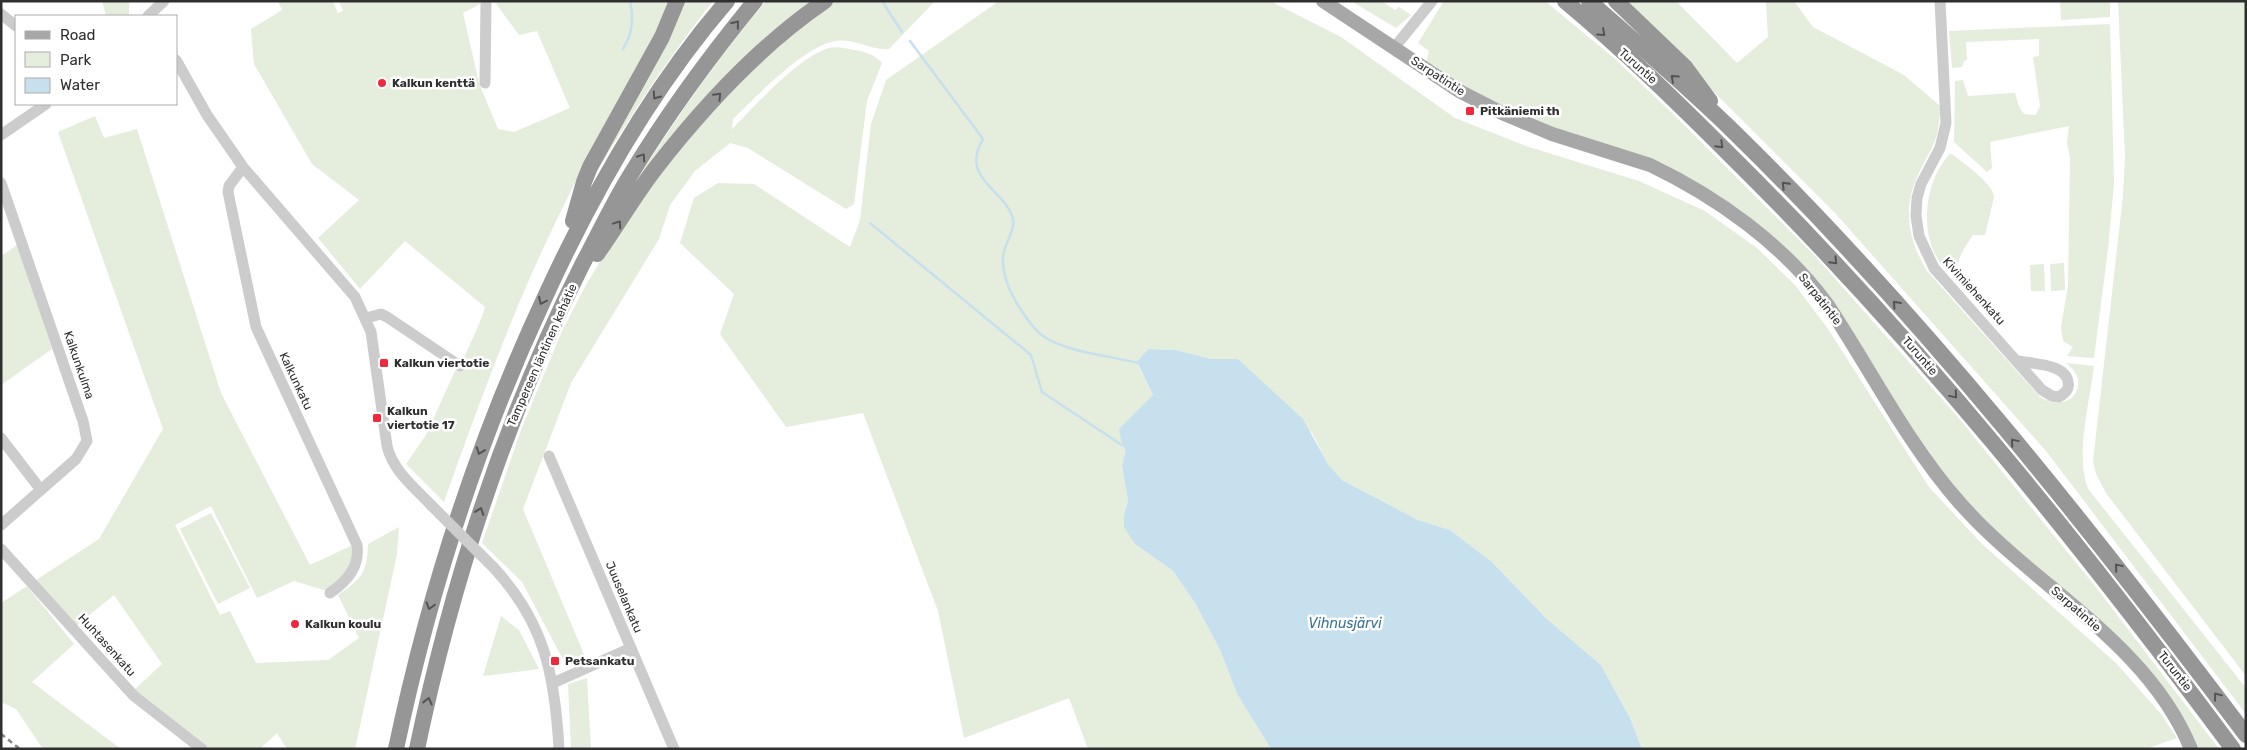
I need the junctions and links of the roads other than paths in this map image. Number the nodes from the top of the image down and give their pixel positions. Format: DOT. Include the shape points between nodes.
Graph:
graph roads {
  1 [pos="146,1"];
  2 [pos="164,1"];
  3 [pos="486,1"];
  4 [pos="677,1"];
  5 [pos="727,1"];
  6 [pos="755,1"];
  7 [pos="824,1"];
  8 [pos="1323,1"];
  9 [pos="1432,1"];
  10 [pos="1558,1"];
  11 [pos="1565,1"];
  12 [pos="1616,1"];
  13 [pos="1940,1"];
  14 [pos="1585,7"];
  15 [pos="1,14"];
  16 [pos="151,15"];
  17 [pos="15,25"];
  18 [pos="1394,48"];
  19 [pos="178,64"];
  20 [pos="485,83"];
  21 [pos="45,105"];
  22 [pos="1736,134"];
  23 [pos="1,135"];
  24 [pos="243,167"];
  25 [pos="1,183"];
  26 [pos="563,257"];
  27 [pos="569,292"];
  28 [pos="366,318"];
  29 [pos="2018,361"];
  30 [pos="460,366"];
  31 [pos="1,438"];
  32 [pos="549,456"];
  33 [pos="41,490"];
  34 [pos="1,526"];
  35 [pos="1,549"];
  36 [pos="330,592"];
  37 [pos="631,648"];
  38 [pos="553,682"];
  39 [pos="2246,735"];
  40 [pos="202,749"];
  41 [pos="396,749"];
  42 [pos="417,749"];
  43 [pos="559,749"];
  44 [pos="674,749"];
  45 [pos="2191,749"];
  46 [pos="2234,749"];
  1 -- 16 [label="street"];
  2 -- 16 [label="street"];
  3 -- 20 [label="street"];
  4 -- 26 [label="highway" via="662,37 584,182"];
  5 -- 26 [label="highway, Tampereen läntinen kehätie, one-way" via="680,62 613,162"];
  27 -- 6 [label="highway, Tampereen läntinen kehätie, one-way" via="631,174 699,72"];
  27 -- 7 [label="highway, one-way" via="682,136 748,64"];
  8 -- 18 [label="main road, Sarpatintie"];
  9 -- 18 [label="street"];
  10 -- 14 [label="highway"];
  11 -- 14 [label="highway, Turuntie"];
  12 -- 22 [label="highway" via="1685,67"];
  13 -- 29 [label="street, Kivimiehenkatu" via="1946,123 1940,148 1917,198 1919,236 1934,268"];
  22 -- 14 [label="highway, Turuntie, one-way"];
  14 -- 46 [label="highway, Turuntie, one-way" via="1843,270 1917,352 2111,587"];
  15 -- 17 [label="street"];
  18 -- 45 [label="main road, Sarpatintie" via="1459,91 1523,123 1670,174 1770,243 1821,296 1907,432 1958,502 2127,656 2171,711"];
  19 -- 24 [label="street" via="207,115"];
  21 -- 23 [label="street"];
  39 -- 22 [label="highway, Turuntie, one-way" via="2125,576 1928,340"];
  24 -- 28 [label="street" via="338,275"];
  24 -- 36 [label="street, Kalkunkatu" via="228,186 228,192 256,327 357,545 357,562 353,571"];
  25 -- 33 [label="street, Kalkunkulma" via="87,434 87,441 76,459"];
  26 -- 41 [label="highway, Tampereen läntinen kehätie, one-way" via="518,356 464,495 426,621"];
  42 -- 27 [label="highway, Tampereen läntinen kehätie, one-way" via="448,619 478,518 512,423"];
  28 -- 30 [label="street" via="380,314 388,316"];
  28 -- 38 [label="street, bridge" via="377,364 388,452 405,478 510,586 534,624"];
  31 -- 33 [label="street"];
  32 -- 37 [label="street, Juuselankatu"];
  33 -- 34 [label="street, Kalkunkulma"];
  35 -- 40 [label="street, Huhtasenkatu" via="134,696"];
  37 -- 38 [label="street"];
  37 -- 44 [label="street, Juuselankatu"];
  38 -- 43 [label="street"];
}
